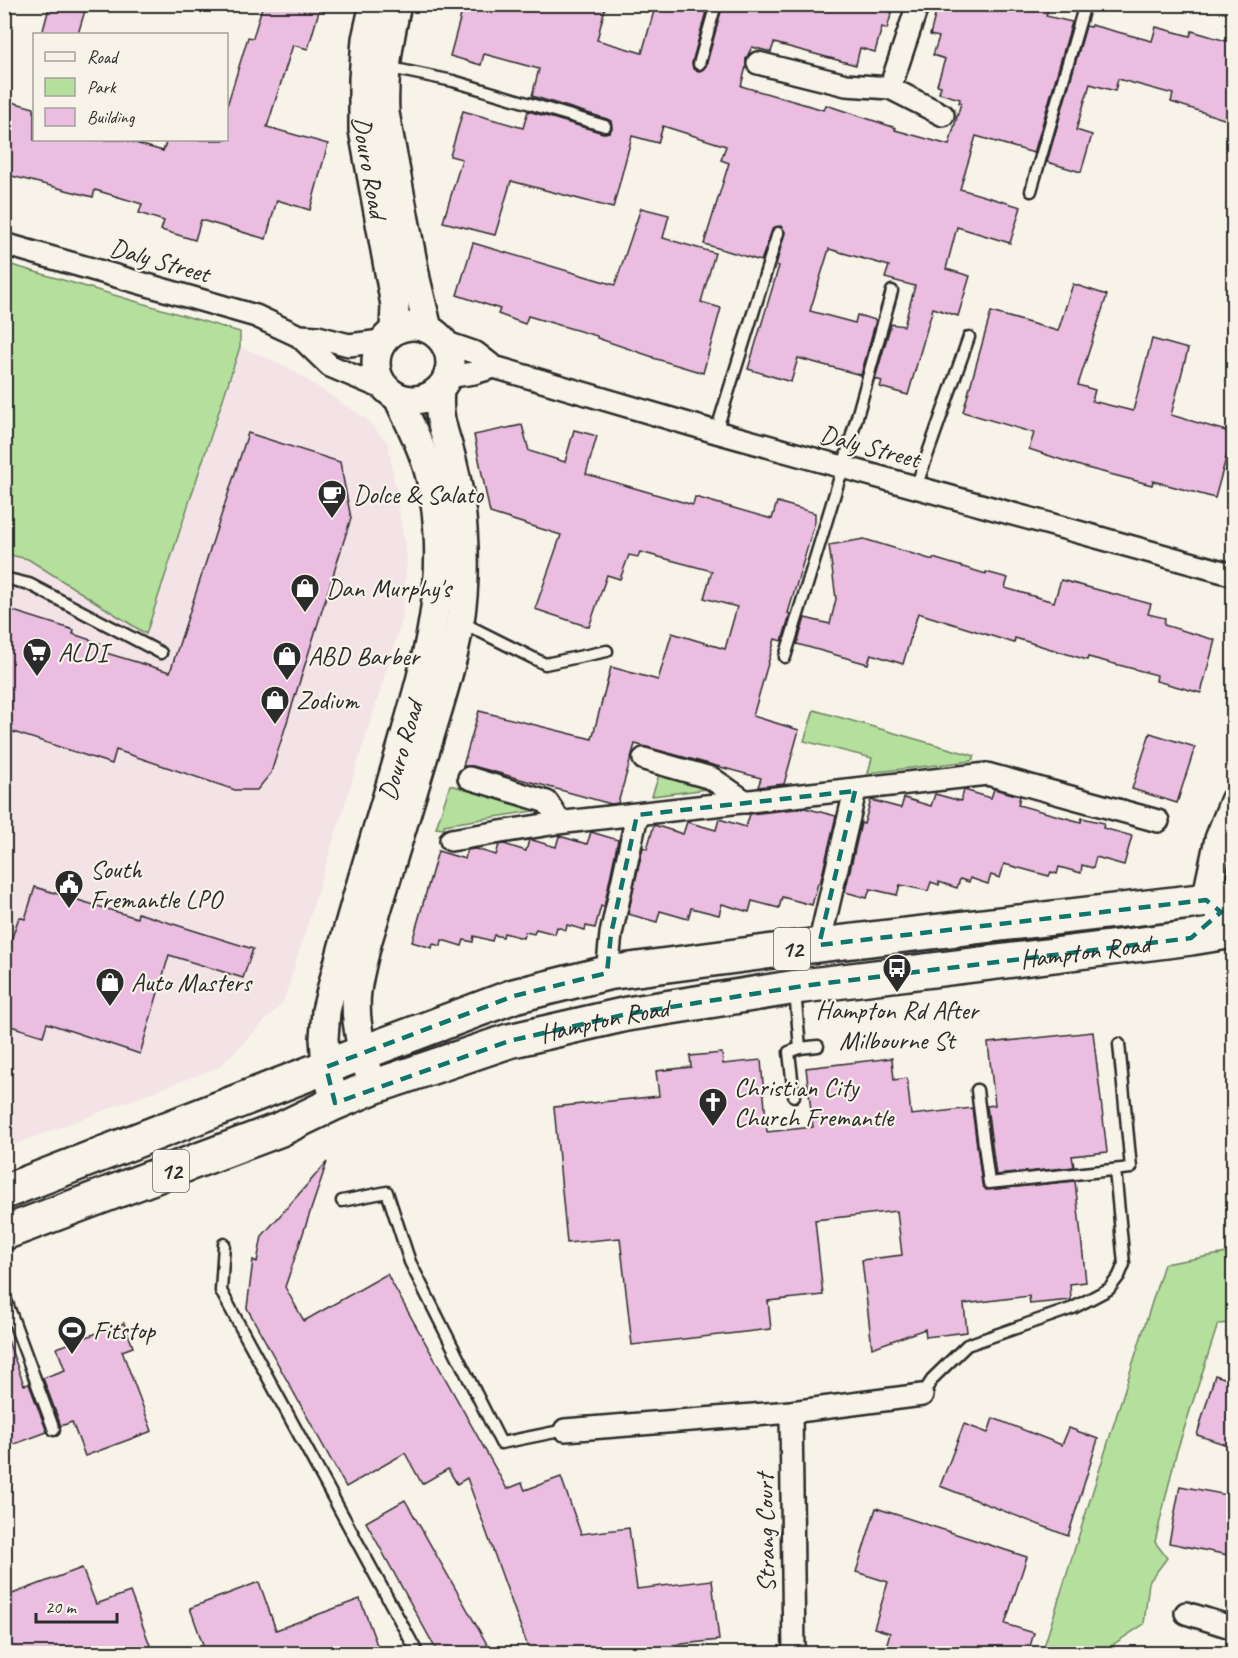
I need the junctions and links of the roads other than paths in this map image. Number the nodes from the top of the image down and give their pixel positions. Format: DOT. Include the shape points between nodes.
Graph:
graph roads {
  1 [pos="374,4"];
  2 [pos="397,4"];
  3 [pos="716,4"];
  4 [pos="918,4"];
  5 [pos="1085,4"];
  6 [pos="758,63"];
  7 [pos="699,64"];
  8 [pos="386,67"];
  9 [pos="890,88"];
  10 [pos="943,115"];
  11 [pos="605,126"];
  12 [pos="1030,191"];
  13 [pos="778,233"];
  14 [pos="4,243"];
  15 [pos="891,291"];
  16 [pos="436,335"];
  17 [pos="299,336"];
  18 [pos="388,336"];
  19 [pos="969,337"];
  20 [pos="494,367"];
  21 [pos="444,383"];
  22 [pos="391,393"];
  23 [pos="716,432"];
  24 [pos="843,467"];
  25 [pos="916,487"];
  26 [pos="1233,575"];
  27 [pos="4,578"];
  28 [pos="459,621"];
  29 [pos="608,651"];
  30 [pos="161,653"];
  31 [pos="785,657"];
  32 [pos="644,759"];
  33 [pos="469,778"];
  34 [pos="855,790"];
  35 [pos="1233,801"];
  36 [pos="746,802"];
  37 [pos="637,815"];
  38 [pos="1158,821"];
  39 [pos="557,823"];
  40 [pos="451,840"];
  41 [pos="1227,905"];
  42 [pos="819,945"];
  43 [pos="607,973"];
  44 [pos="795,987"];
  45 [pos="1119,1044"];
  46 [pos="818,1046"];
  47 [pos="800,1048"];
  48 [pos="362,1053"];
  49 [pos="326,1067"];
  50 [pos="373,1087"];
  51 [pos="977,1090"];
  52 [pos="794,1096"];
  53 [pos="335,1103"];
  54 [pos="1115,1170"];
  55 [pos="4,1192"];
  56 [pos="342,1201"];
  57 [pos="4,1233"];
  58 [pos="224,1244"];
  59 [pos="4,1295"];
  60 [pos="922,1395"];
  61 [pos="791,1412"];
  62 [pos="54,1430"];
  63 [pos="565,1430"];
  64 [pos="1186,1613"];
  65 [pos="1233,1628"];
  66 [pos="418,1653"];
  67 [pos="794,1653"];
  1 -- 18 [label="street, Douro Road" via="366,39 363,130 395,305"];
  2 -- 8 [label="street, Douro Road"];
  3 -- 7 [label="lane"];
  4 -- 9 [label="street"];
  5 -- 12 [label="lane"];
  6 -- 9 [label="street" via="846,85"];
  8 -- 11 [label="lane" via="453,81"];
  8 -- 16 [label="street, Douro Road" via="385,112 416,279"];
  9 -- 10 [label="street"];
  13 -- 23 [label="lane"];
  14 -- 17 [label="street, Daly Street" via="247,313"];
  15 -- 24 [label="lane"];
  16 -- 18 [label="street" via="416,326 405,326"];
  16 -- 20 [label="street, Daly Street" via="476,353"];
  16 -- 21 [label="street" via="449,353"];
  17 -- 18 [label="street, Daly Street" via="349,345"];
  17 -- 22 [label="street, Daly Street" via="330,366"];
  18 -- 22 [label="street" via="376,353 375,365 378,378"];
  19 -- 25 [label="lane"];
  20 -- 21 [label="street"];
  20 -- 23 [label="street, Daly Street"];
  21 -- 22 [label="street" via="431,396 420,400"];
  21 -- 28 [label="street, Douro Road" via="438,410 453,461 462,518 464,577"];
  22 -- 49 [label="street, Douro Road" via="419,441 433,487 439,561 437,599 426,660 326,1011"];
  23 -- 24 [label="street, Daly Street"];
  24 -- 25 [label="street, Daly Street"];
  24 -- 31 [label="lane"];
  25 -- 26 [label="street, Daly Street"];
  27 -- 30 [label="lane" via="29,584"];
  28 -- 29 [label="lane" via="545,664"];
  28 -- 48 [label="street, Douro Road" via="450,672 363,958 357,992"];
  32 -- 36 [label="street" via="711,777"];
  33 -- 39 [label="street" via="547,801"];
  34 -- 36 [label="street"];
  34 -- 38 [label="street" via="987,774"];
  34 -- 42 [label="street"];
  35 -- 41 [label="street" via="1219,839"];
  36 -- 37 [label="street"];
  37 -- 39 [label="street"];
  37 -- 43 [label="street" via="610,934"];
  39 -- 40 [label="street"];
  41 -- 42 [label="main road, Hampton Road / 12"];
  41 -- 44 [label="main road, Hampton Road / 12" via="1191,938"];
  42 -- 43 [label="main road, Hampton Road / 12"];
  43 -- 48 [label="main road, Hampton Road / 12" via="514,996"];
  44 -- 47 [label="lane"];
  44 -- 50 [label="main road, Hampton Road / 12" via="627,1014 509,1041"];
  45 -- 54 [label="lane" via="1131,1168"];
  46 -- 47 [label="lane"];
  47 -- 52 [label="lane" via="789,1052"];
  48 -- 49 [label="main road, Hampton Road / 12"];
  48 -- 50 [label="street, Douro Road"];
  49 -- 53 [label="street, Douro Road"];
  49 -- 55 [label="main road, Hampton Road / 12"];
  50 -- 53 [label="main road, Hampton Road / 12"];
  51 -- 54 [label="lane" via="989,1183"];
  53 -- 57 [label="main road, Hampton Road / 12" via="281,1129"];
  54 -- 60 [label="lane" via="1124,1264 1109,1289 1073,1308 966,1346 934,1377"];
  56 -- 63 [label="lane" via="387,1192 410,1262 501,1443"];
  58 -- 66 [label="lane" via="221,1291"];
  59 -- 62 [label="lane"];
  60 -- 61 [label="street"];
  61 -- 63 [label="street"];
  61 -- 67 [label="street, Strang Court"];
  64 -- 65 [label="street"];
}
